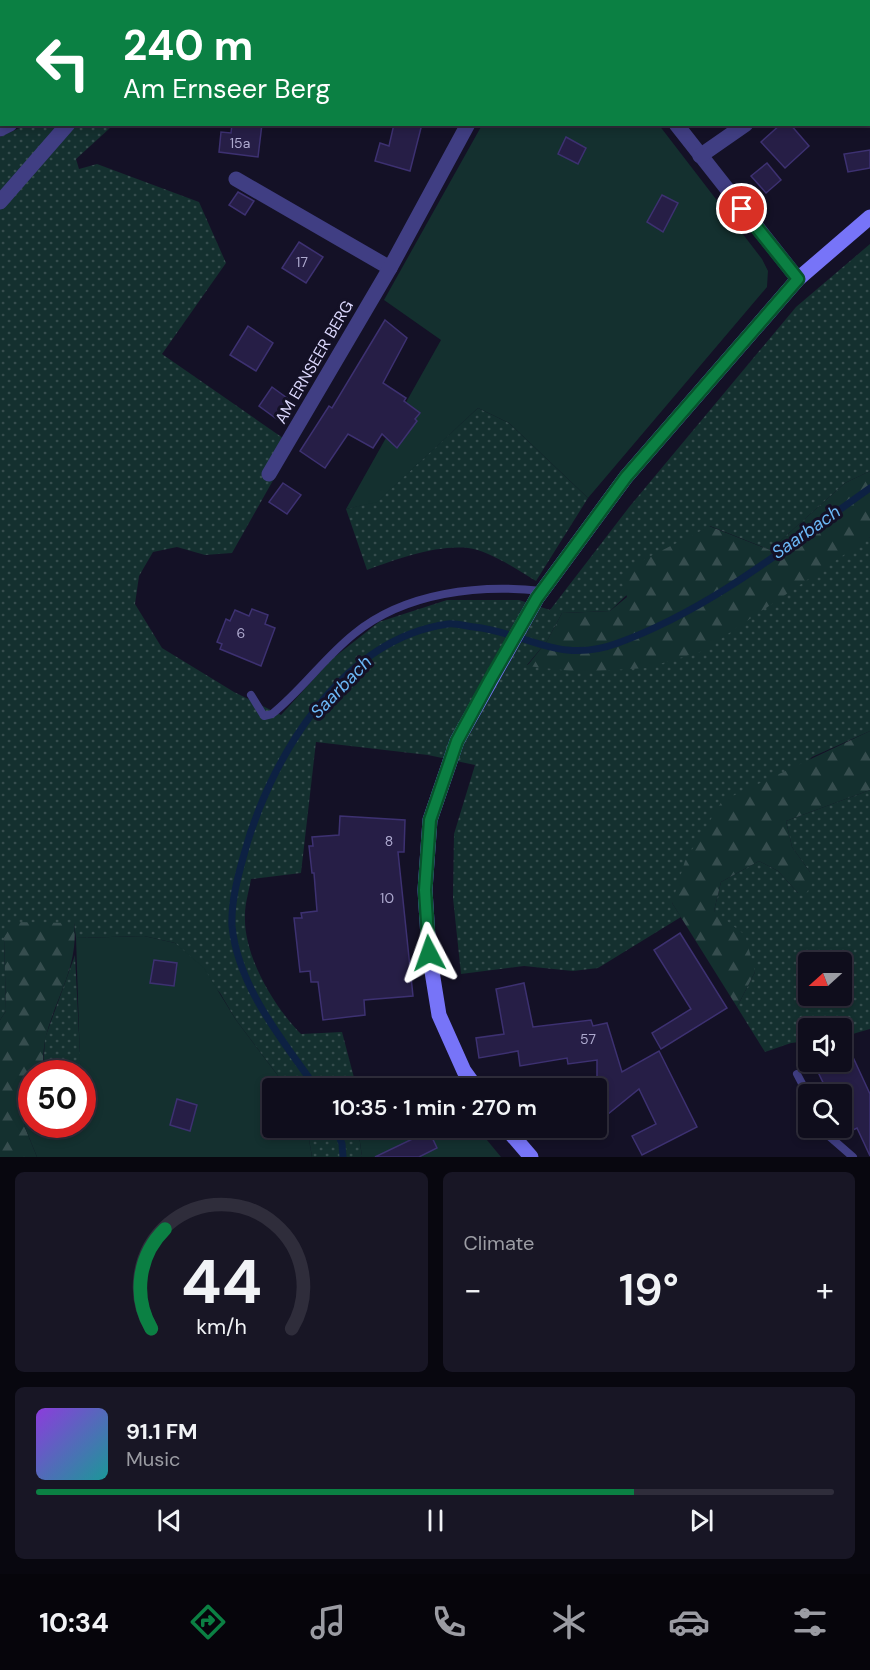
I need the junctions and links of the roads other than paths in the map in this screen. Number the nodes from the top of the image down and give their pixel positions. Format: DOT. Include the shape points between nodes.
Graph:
graph roads {
  1 [pos="66,126"];
  2 [pos="467,126"];
  3 [pos="678,126"];
  4 [pos="743,126"];
  5 [pos="700,156"];
  6 [pos="236,179"];
  7 [pos="0,202"];
  8 [pos="870,217"];
  9 [pos="390,268"];
  10 [pos="798,279"];
  11 [pos="269,474"];
  12 [pos="540,595"];
  13 [pos="251,695"];
  14 [pos="797,1074"];
  15 [pos="469,1078"];
  16 [pos="802,1084"];
  17 [pos="515,1138"];
  18 [pos="831,1138"];
  19 [pos="531,1157"];
  20 [pos="853,1157"];
  1 -- 7 [label="street"];
  2 -- 9 [label="street, AM ERNSEER BERG"];
  3 -- 5 [label="street"];
  4 -- 5 [label="street"];
  5 -- 10 [label="street"];
  6 -- 9 [label="street"];
  8 -- 10 [label="main road"];
  9 -- 11 [label="street, AM ERNSEER BERG"];
  10 -- 12 [label="main road" via="626,477"];
  12 -- 13 [label="lane" via="512,588 472,589 426,599 356,632 272,714 264,716"];
  12 -- 15 [label="main road" via="457,741 430,820 425,890 429,953 439,1015"];
  14 -- 16 [label="lane"];
  17 -- 19 [label="main road"];
  18 -- 20 [label="lane"];
}
